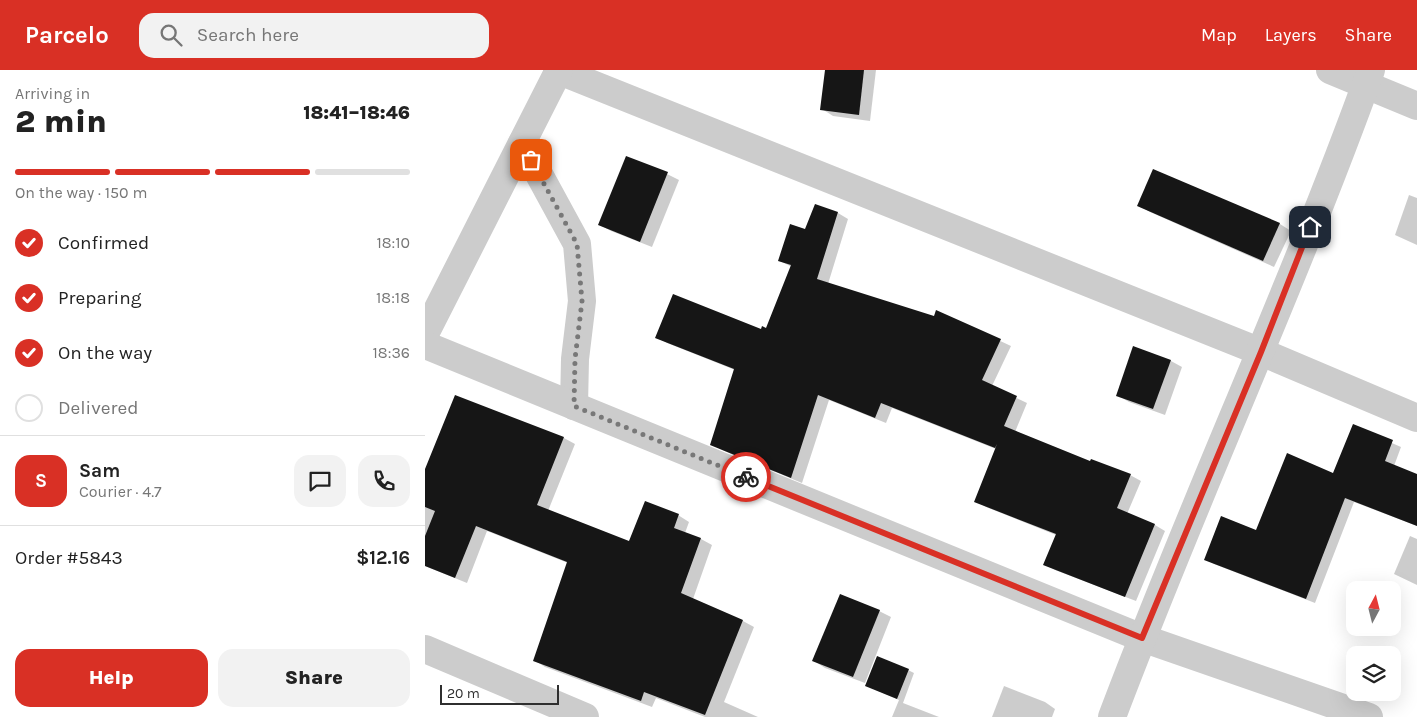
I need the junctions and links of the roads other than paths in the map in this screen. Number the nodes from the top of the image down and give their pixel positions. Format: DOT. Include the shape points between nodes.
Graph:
graph roads {
  1 [pos="558,70"];
  2 [pos="1330,70"];
  3 [pos="1368,77"];
  4 [pos="1417,106"];
  5 [pos="522,143"];
  6 [pos="425,334"];
  7 [pos="425,345"];
  8 [pos="1261,352"];
  9 [pos="574,406"];
  10 [pos="1417,418"];
  11 [pos="1142,638"];
  12 [pos="425,649"];
  13 [pos="585,717"];
  14 [pos="1112,717"];
  15 [pos="1369,717"];
  1 -- 5 [label="street"];
  1 -- 8 [label="street"];
  2 -- 3 [label="street"];
  3 -- 4 [label="street"];
  3 -- 8 [label="street"];
  5 -- 6 [label="street"];
  5 -- 9 [label="street" via="577,244 582,301 575,359"];
  7 -- 9 [label="street"];
  8 -- 10 [label="street"];
  8 -- 11 [label="street"];
  9 -- 11 [label="street"];
  11 -- 14 [label="street"];
  11 -- 15 [label="street"];
  12 -- 13 [label="street"];
}
